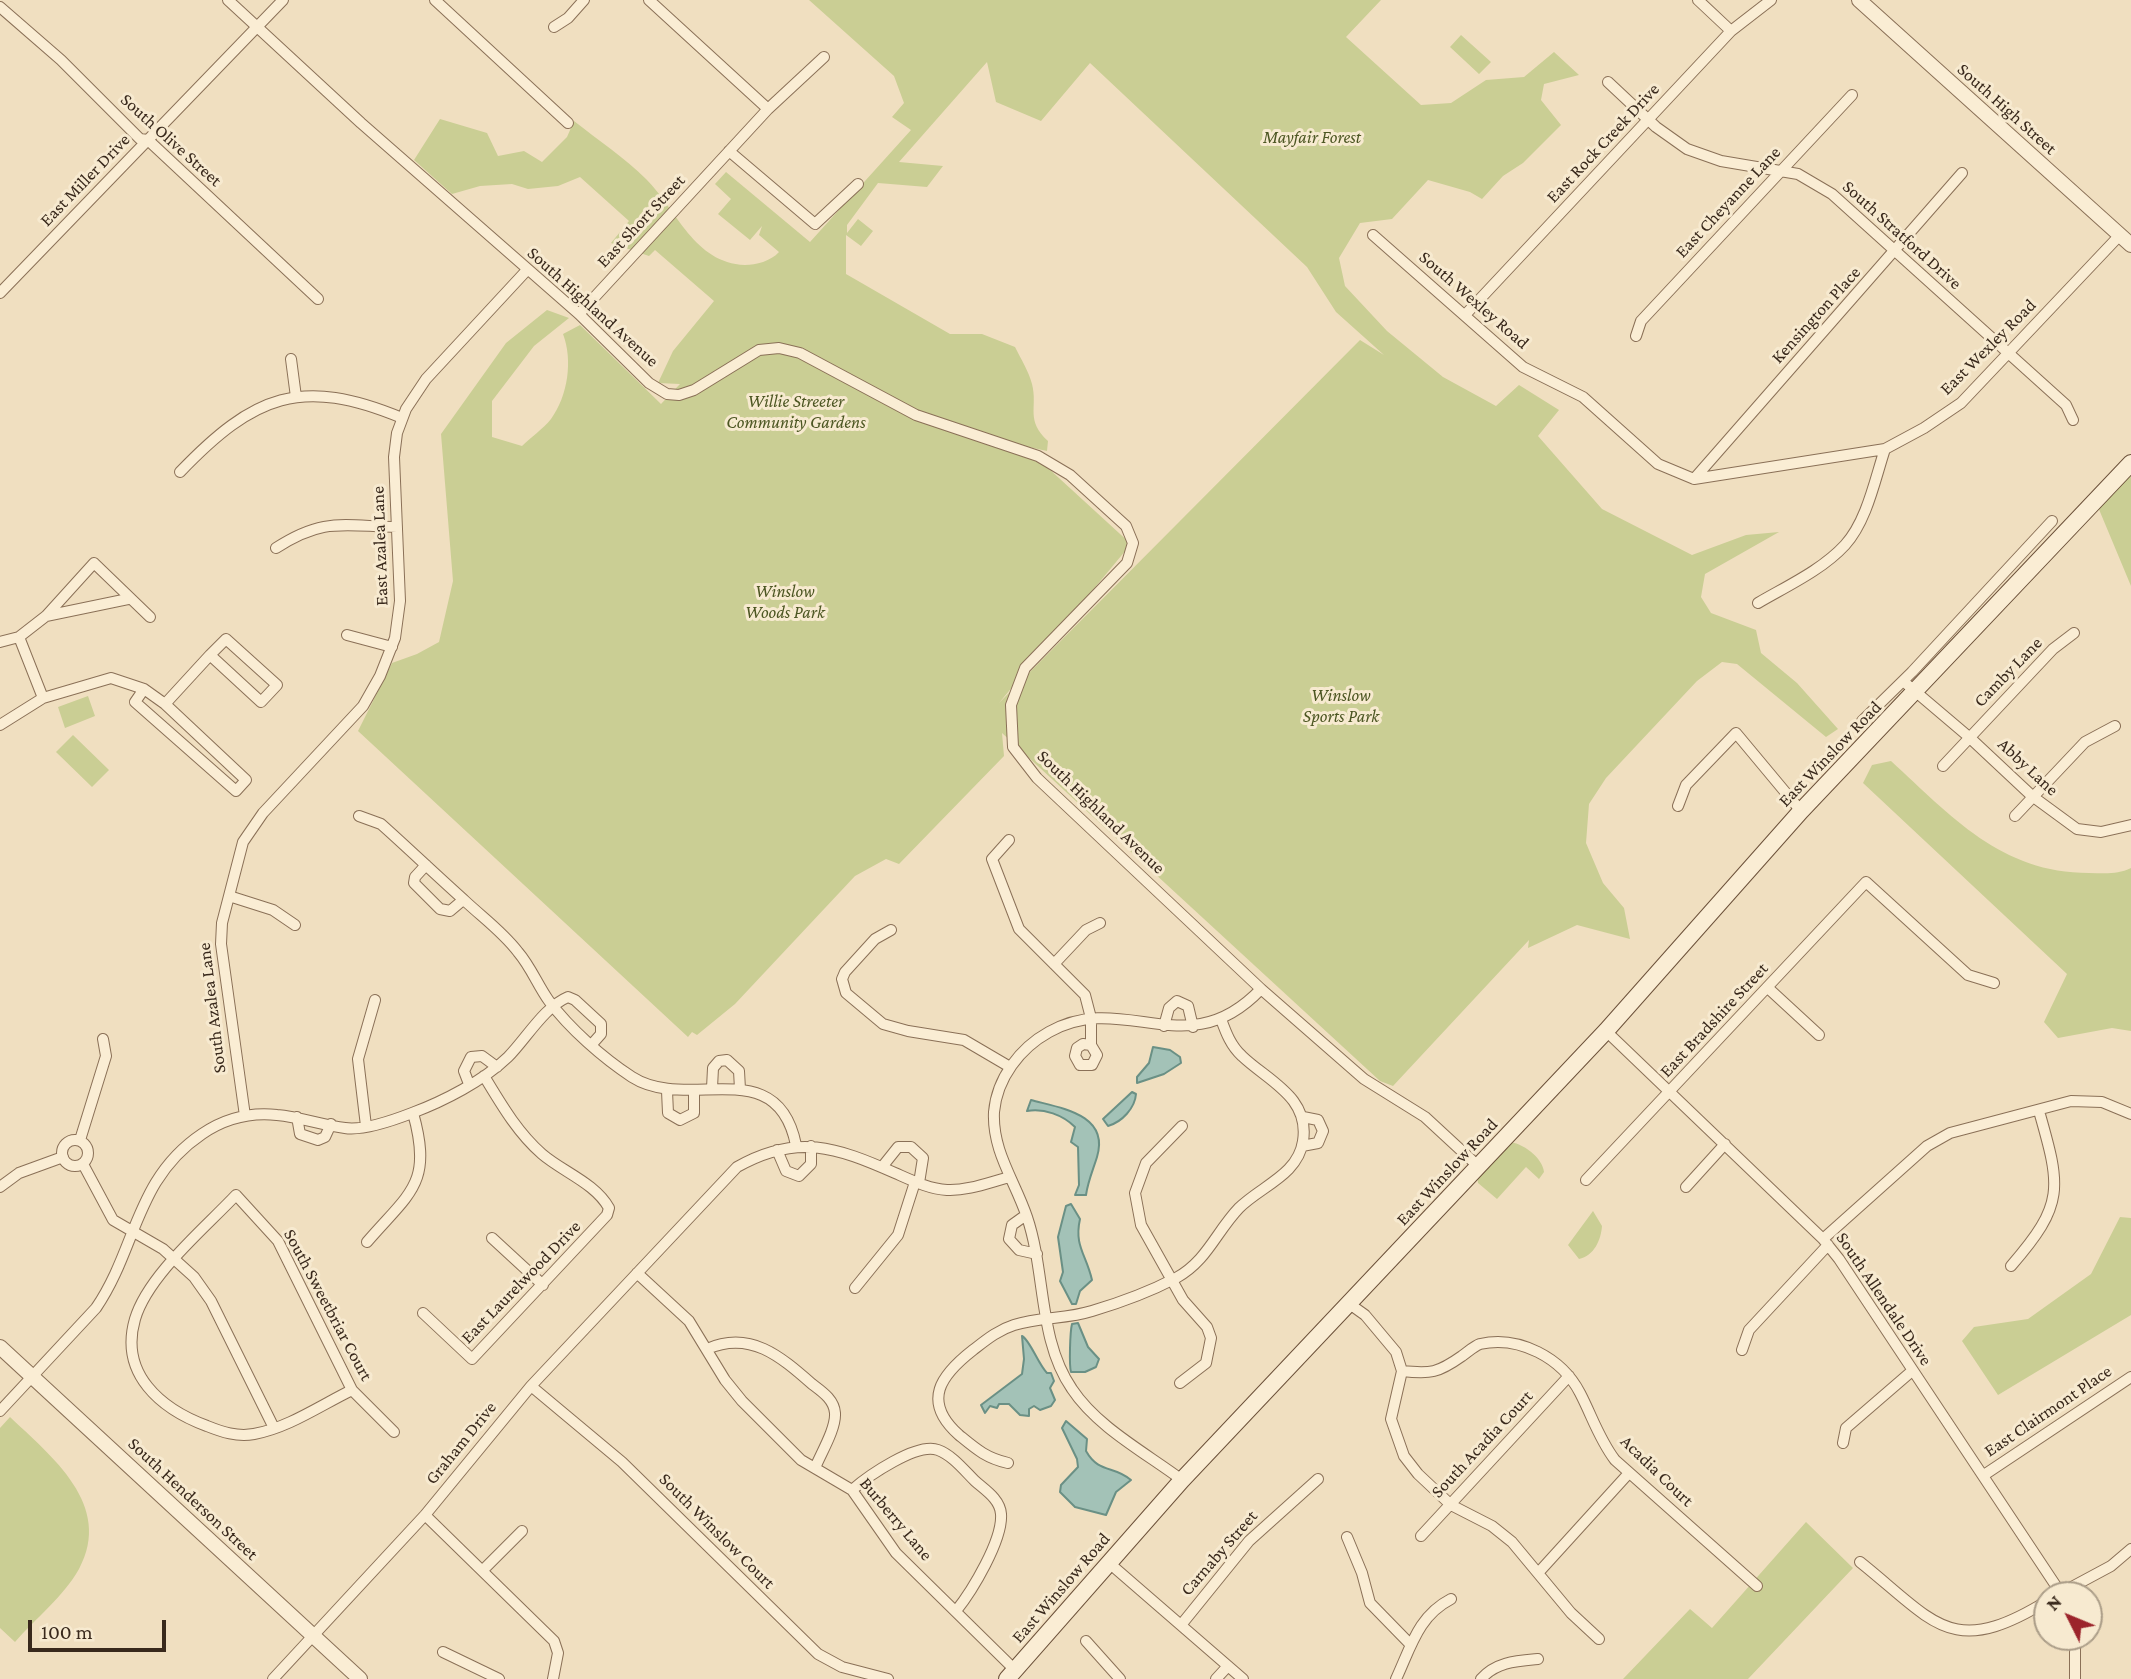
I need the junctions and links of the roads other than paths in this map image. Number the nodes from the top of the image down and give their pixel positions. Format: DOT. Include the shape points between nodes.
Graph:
graph roads {
  1 [pos="228,0"];
  2 [pos="282,0"];
  3 [pos="435,0"];
  4 [pos="584,0"];
  5 [pos="649,0"];
  6 [pos="1698,0"];
  7 [pos="1771,0"];
  8 [pos="1859,0"];
  9 [pos="0,7"];
  10 [pos="257,26"];
  11 [pos="554,27"];
  12 [pos="1731,31"];
  13 [pos="824,57"];
  14 [pos="1608,82"];
  15 [pos="1852,96"];
  16 [pos="768,109"];
  17 [pos="1649,120"];
  18 [pos="568,123"];
  19 [pos="148,140"];
  20 [pos="729,151"];
  21 [pos="1781,172"];
  22 [pos="1962,173"];
  23 [pos="858,184"];
  24 [pos="1373,235"];
  25 [pos="2125,240"];
  26 [pos="1894,253"];
  27 [pos="527,270"];
  28 [pos="0,293"];
  29 [pos="318,299"];
  30 [pos="579,314"];
  31 [pos="1465,316"];
  32 [pos="1636,336"];
  33 [pos="2007,354"];
  34 [pos="291,359"];
  35 [pos="296,397"];
  36 [pos="402,418"];
  37 [pos="2073,420"];
  38 [pos="1885,449"];
  39 [pos="2131,463"];
  40 [pos="180,472"];
  41 [pos="1694,479"];
  42 [pos="2052,521"];
  43 [pos="397,527"];
  44 [pos="276,548"];
  45 [pos="128,599"];
  46 [pos="1758,603"];
  47 [pos="46,616"];
  48 [pos="150,617"];
  49 [pos="2074,634"];
  50 [pos="347,635"];
  51 [pos="19,636"];
  52 [pos="0,642"];
  53 [pos="392,647"];
  54 [pos="210,655"];
  55 [pos="1903,681"];
  56 [pos="144,689"];
  57 [pos="1916,692"];
  58 [pos="43,698"];
  59 [pos="165,704"];
  60 [pos="1862,721"];
  61 [pos="0,725"];
  62 [pos="2115,726"];
  63 [pos="1969,737"];
  64 [pos="1943,766"];
  65 [pos="2032,796"];
  66 [pos="1678,806"];
  67 [pos="1801,811"];
  68 [pos="359,816"];
  69 [pos="2015,816"];
  70 [pos="2131,825"];
  71 [pos="1009,840"];
  72 [pos="426,865"];
  73 [pos="229,896"];
  74 [pos="463,900"];
  75 [pos="1100,923"];
  76 [pos="295,925"];
  77 [pos="891,930"];
  78 [pos="1054,964"];
  79 [pos="1994,983"];
  80 [pos="1769,988"];
  81 [pos="1261,989"];
  82 [pos="375,1000"];
  83 [pos="554,1007"];
  84 [pos="1091,1018"];
  85 [pos="1221,1019"];
  86 [pos="1164,1026"];
  87 [pos="1193,1027"];
  88 [pos="1606,1031"];
  89 [pos="1819,1035"];
  90 [pos="103,1039"];
  91 [pos="593,1044"];
  92 [pos="1091,1045"];
  93 [pos="497,1067"];
  94 [pos="1010,1067"];
  95 [pos="484,1076"];
  96 [pos="469,1084"];
  97 [pos="712,1088"];
  98 [pos="740,1089"];
  99 [pos="667,1091"];
  100 [pos="694,1091"];
  101 [pos="1671,1092"];
  102 [pos="2039,1111"];
  103 [pos="413,1113"];
  104 [pos="2131,1114"];
  105 [pos="244,1116"];
  106 [pos="297,1117"];
  107 [pos="1303,1117"];
  108 [pos="331,1125"];
  109 [pos="366,1126"];
  110 [pos="1182,1126"];
  111 [pos="80,1140"];
  112 [pos="1725,1144"];
  113 [pos="796,1145"];
  114 [pos="811,1146"];
  115 [pos="1302,1146"];
  116 [pos="777,1150"];
  117 [pos="63,1157"];
  118 [pos="83,1164"];
  119 [pos="1478,1166"];
  120 [pos="882,1167"];
  121 [pos="1010,1177"];
  122 [pos="1586,1180"];
  123 [pos="917,1182"];
  124 [pos="0,1187"];
  125 [pos="1686,1187"];
  126 [pos="1026,1215"];
  127 [pos="130,1233"];
  128 [pos="492,1238"];
  129 [pos="367,1242"];
  130 [pos="1826,1242"];
  131 [pos="1037,1254"];
  132 [pos="176,1259"];
  133 [pos="2011,1266"];
  134 [pos="637,1273"];
  135 [pos="1173,1279"];
  136 [pos="544,1285"];
  137 [pos="855,1289"];
  138 [pos="1351,1305"];
  139 [pos="423,1313"];
  140 [pos="1048,1318"];
  141 [pos="0,1347"];
  142 [pos="707,1349"];
  143 [pos="1742,1350"];
  144 [pos="1402,1371"];
  145 [pos="1912,1371"];
  146 [pos="32,1376"];
  147 [pos="1569,1376"];
  148 [pos="2131,1377"];
  149 [pos="1180,1383"];
  150 [pos="531,1386"];
  151 [pos="352,1390"];
  152 [pos="0,1410"];
  153 [pos="274,1428"];
  154 [pos="394,1432"];
  155 [pos="1843,1443"];
  156 [pos="1008,1463"];
  157 [pos="815,1468"];
  158 [pos="1629,1473"];
  159 [pos="1984,1475"];
  160 [pos="1318,1479"];
  161 [pos="1182,1480"];
  162 [pos="852,1490"];
  163 [pos="1451,1505"];
  164 [pos="425,1516"];
  165 [pos="522,1531"];
  166 [pos="1421,1536"];
  167 [pos="1347,1537"];
  168 [pos="2131,1549"];
  169 [pos="1108,1562"];
  170 [pos="1860,1562"];
  171 [pos="483,1570"];
  172 [pos="1539,1572"];
  173 [pos="2052,1581"];
  174 [pos="2084,1581"];
  175 [pos="1757,1586"];
  176 [pos="1451,1599"];
  177 [pos="2033,1609"];
  178 [pos="956,1611"];
  179 [pos="1181,1625"];
  180 [pos="314,1637"];
  181 [pos="1599,1639"];
  182 [pos="1086,1641"];
  183 [pos="1410,1644"];
  184 [pos="2075,1651"];
  185 [pos="443,1652"];
  186 [pos="1538,1659"];
  187 [pos="1228,1666"];
  188 [pos="1011,1674"];
  189 [pos="274,1678"];
  190 [pos="360,1679"];
  191 [pos="499,1679"];
  192 [pos="553,1679"];
  193 [pos="888,1679"];
  194 [pos="1120,1679"];
  195 [pos="1216,1679"];
  196 [pos="1243,1679"];
  197 [pos="1396,1679"];
  198 [pos="1481,1679"];
  199 [pos="2075,1679"];
  1 -- 10 [label="street, South Highland Avenue"];
  2 -- 10 [label="street, East Miller Drive"];
  3 -- 18 [label="street"];
  4 -- 11 [label="street"];
  5 -- 16 [label="street"];
  6 -- 12 [label="street"];
  7 -- 12 [label="street, East Rock Creek Drive"];
  8 -- 25 [label="street, South High Street"];
  9 -- 19 [label="street, South Olive Street" via="140,139"];
  10 -- 19 [label="street, East Miller Drive"];
  10 -- 27 [label="street, South Highland Avenue"];
  12 -- 17 [label="street, East Rock Creek Drive"];
  13 -- 16 [label="street, East Short Street"];
  14 -- 17 [label="street, South Stratford Drive"];
  15 -- 21 [label="street, East Cheyanne Lane"];
  16 -- 20 [label="street, East Short Street"];
  17 -- 21 [label="street, South Stratford Drive" via="1687,149 1721,161"];
  17 -- 31 [label="street, East Rock Creek Drive"];
  19 -- 28 [label="street, East Miller Drive"];
  19 -- 29 [label="street, South Olive Street"];
  20 -- 23 [label="street" via="815,224"];
  20 -- 30 [label="street, East Short Street"];
  21 -- 26 [label="street, South Stratford Drive" via="1798,174 1832,194"];
  21 -- 32 [label="street, East Cheyanne Lane" via="1641,321"];
  22 -- 26 [label="street, Kensington Place"];
  24 -- 31 [label="street, South Wexley Road"];
  25 -- 33 [label="street, East Wexley Road"];
  26 -- 33 [label="street, South Stratford Drive"];
  26 -- 41 [label="street, Kensington Place"];
  27 -- 30 [label="street, South Highland Avenue"];
  27 -- 36 [label="street, East Azalea Lane" via="426,379"];
  30 -- 81 [label="street, South Highland Avenue" via="649,383 667,394 694,390 760,350 800,353 916,415 1038,456 1070,475 1126,526 1133,543 1127,563 1025,668 1011,705 1013,747 1037,778"];
  31 -- 41 [label="street, South Wexley Road" via="1523,367 1583,397 1658,464"];
  33 -- 37 [label="street, South Stratford Drive" via="2066,405"];
  33 -- 38 [label="street, East Wexley Road" via="1961,403"];
  34 -- 35 [label="street"];
  35 -- 36 [label="street" via="342,398"];
  35 -- 40 [label="street" via="238,418"];
  36 -- 43 [label="street, East Azalea Lane" via="395,446"];
  38 -- 41 [label="street, East Wexley Road"];
  38 -- 46 [label="street" via="1846,544 1821,565"];
  39 -- 57 [label="main road, East Winslow Road"];
  42 -- 55 [label="street, East Winslow Road"];
  43 -- 44 [label="street" via="319,526"];
  43 -- 53 [label="street, East Azalea Lane" via="401,601"];
  45 -- 47 [label="street"];
  45 -- 47 [label="street" via="94,563"];
  45 -- 48 [label="street"];
  47 -- 51 [label="street"];
  49 -- 63 [label="street, Camby Lane" via="2053,649"];
  50 -- 53 [label="street"];
  51 -- 52 [label="street"];
  51 -- 58 [label="street"];
  53 -- 73 [label="street, East Azalea Lane" via="356,715 254,823 243,842"];
  54 -- 54 [label="street" via="226,639 277,685 261,702"];
  54 -- 59 [label="street"];
  55 -- 57 [label="street"];
  55 -- 60 [label="street, East Winslow Road"];
  56 -- 58 [label="street" via="111,678"];
  56 -- 59 [label="street"];
  56 -- 59 [label="street" via="135,702 236,791 246,780"];
  57 -- 63 [label="street, Abby Lane"];
  57 -- 67 [label="main road, East Winslow Road"];
  58 -- 61 [label="street"];
  62 -- 65 [label="street" via="2085,742"];
  63 -- 64 [label="street, Camby Lane"];
  63 -- 65 [label="street, Abby Lane"];
  65 -- 69 [label="street"];
  65 -- 70 [label="street, Abby Lane" via="2077,829 2101,832"];
  66 -- 67 [label="street" via="1686,785 1736,733"];
  67 -- 88 [label="main road, East Winslow Road"];
  68 -- 72 [label="street" via="381,824"];
  71 -- 78 [label="street" via="992,859 1007,907 1019,929"];
  72 -- 74 [label="street"];
  72 -- 74 [label="street" via="414,883 440,909 450,911"];
  73 -- 76 [label="street" via="273,910"];
  73 -- 105 [label="street, South Azalea Lane" via="221,944"];
  74 -- 83 [label="street" via="518,951"];
  75 -- 78 [label="street" via="1086,930"];
  77 -- 94 [label="street" via="875,939 845,972 841,988 883,1024 964,1040"];
  78 -- 84 [label="street" via="1085,995"];
  79 -- 80 [label="street, East Bradshire Street" via="1968,975 1866,882"];
  80 -- 89 [label="street"];
  80 -- 101 [label="street, East Bradshire Street"];
  81 -- 85 [label="street"];
  81 -- 119 [label="street, South Highland Avenue" via="1364,1079 1425,1117"];
  82 -- 109 [label="street" via="358,1059"];
  83 -- 91 [label="street"];
  83 -- 91 [label="street" via="572,998 598,1021 601,1034"];
  83 -- 93 [label="street"];
  84 -- 86 [label="street"];
  84 -- 92 [label="street"];
  84 -- 94 [label="street" via="1051,1031"];
  85 -- 87 [label="street"];
  85 -- 107 [label="street" via="1236,1050 1292,1097"];
  86 -- 87 [label="street"];
  86 -- 87 [label="street" via="1177,1001 1188,1006"];
  88 -- 101 [label="street, South Allendale Drive"];
  88 -- 119 [label="main road, East Winslow Road"];
  90 -- 111 [label="street" via="106,1056"];
  91 -- 99 [label="street" via="637,1080"];
  93 -- 95 [label="street"];
  93 -- 96 [label="street" via="482,1056 471,1057 464,1071"];
  94 -- 121 [label="street" via="998,1093 994,1122 999,1152"];
  95 -- 96 [label="street"];
  95 -- 136 [label="street, East Laurelwood Drive" via="527,1139 609,1208 604,1221"];
  96 -- 103 [label="street"];
  97 -- 98 [label="street"];
  97 -- 98 [label="street" via="713,1068 727,1060 739,1071"];
  97 -- 100 [label="street"];
  98 -- 113 [label="street" via="784,1112"];
  99 -- 100 [label="street"];
  99 -- 100 [label="street" via="668,1113 680,1120 694,1113"];
  101 -- 112 [label="street, South Allendale Drive"];
  101 -- 122 [label="street, East Bradshire Street"];
  102 -- 104 [label="street" via="2071,1101 2102,1102"];
  102 -- 130 [label="street" via="1950,1133 1927,1146"];
  102 -- 133 [label="street" via="2054,1165 2054,1201 2044,1225"];
  103 -- 109 [label="street"];
  103 -- 129 [label="street" via="423,1153 415,1187"];
  105 -- 106 [label="street"];
  105 -- 127 [label="street" via="222,1122 178,1152 151,1187"];
  106 -- 108 [label="street"];
  106 -- 108 [label="street" via="300,1134 311,1139 322,1139"];
  107 -- 115 [label="street"];
  107 -- 115 [label="street" via="1318,1120 1323,1130 1318,1143"];
  108 -- 109 [label="street" via="347,1129"];
  110 -- 135 [label="street" via="1146,1163 1135,1193 1141,1225"];
  111 -- 117 [label="street" via="68,1142"];
  111 -- 118 [label="street" via="89,1150"];
  112 -- 125 [label="street"];
  112 -- 130 [label="street, South Allendale Drive"];
  113 -- 114 [label="street, Graham Drive"];
  113 -- 116 [label="street, Graham Drive"];
  114 -- 116 [label="street" via="811,1164 799,1176 786,1171"];
  114 -- 120 [label="street, Graham Drive" via="861,1157"];
  115 -- 135 [label="street" via="1289,1169 1238,1208 1203,1258"];
  116 -- 134 [label="street, Graham Drive" via="725,1176"];
  117 -- 118 [label="street" via="71,1166"];
  117 -- 124 [label="street" via="19,1173"];
  118 -- 127 [label="street" via="113,1220"];
  119 -- 138 [label="main road, East Winslow Road"];
  120 -- 123 [label="street, Graham Drive"];
  120 -- 123 [label="street" via="898,1147 911,1147 921,1153 924,1162"];
  121 -- 123 [label="street, Graham Drive" via="958,1189"];
  121 -- 126 [label="street"];
  123 -- 137 [label="street" via="898,1235"];
  126 -- 131 [label="street"];
  126 -- 131 [label="street" via="1012,1225 1009,1239 1019,1250"];
  127 -- 132 [label="street"];
  127 -- 146 [label="street" via="102,1299"];
  128 -- 136 [label="street"];
  130 -- 143 [label="street" via="1749,1330"];
  130 -- 145 [label="street, South Allendale Drive"];
  131 -- 140 [label="street"];
  132 -- 151 [label="street, South Sweetbriar Court" via="236,1195 278,1241"];
  132 -- 153 [label="street" via="211,1301"];
  132 -- 153 [label="street" via="143,1298 135,1319 134,1357 144,1384 160,1403 218,1430 236,1435"];
  134 -- 142 [label="street, Burberry Lane" via="689,1321"];
  134 -- 150 [label="street, Graham Drive"];
  135 -- 140 [label="street" via="1092,1311"];
  135 -- 149 [label="street" via="1211,1338 1206,1363"];
  136 -- 139 [label="street, East Laurelwood Drive" via="472,1359"];
  138 -- 144 [label="street" via="1396,1352"];
  138 -- 161 [label="main road, East Winslow Road"];
  140 -- 156 [label="street" via="1015,1324 990,1337 951,1367 939,1390 941,1410 952,1428 989,1459"];
  140 -- 161 [label="street" via="1055,1356 1074,1393"];
  141 -- 146 [label="street, South Henderson Street"];
  142 -- 157 [label="street, Burberry Lane" via="732,1390 801,1460"];
  142 -- 157 [label="street" via="731,1341 756,1345 784,1359 829,1398 834,1421"];
  144 -- 147 [label="street, Acadia Court" via="1434,1373 1478,1345 1506,1342 1522,1343"];
  144 -- 163 [label="street" via="1391,1419 1396,1438 1418,1474"];
  145 -- 155 [label="street" via="1846,1428"];
  145 -- 159 [label="street, South Allendale Drive"];
  146 -- 152 [label="street"];
  146 -- 180 [label="street, South Henderson Street"];
  147 -- 158 [label="street, Acadia Court" via="1602,1443"];
  147 -- 163 [label="street, South Acadia Court"];
  148 -- 159 [label="street, East Clairmont Place"];
  150 -- 164 [label="street, Graham Drive"];
  150 -- 193 [label="street, South Winslow Court" via="622,1462 818,1654 842,1667"];
  151 -- 153 [label="street"];
  151 -- 154 [label="street, South Sweetbriar Court"];
  157 -- 162 [label="street, Burberry Lane"];
  158 -- 172 [label="street"];
  158 -- 175 [label="street, Acadia Court"];
  159 -- 173 [label="street, South Allendale Drive"];
  160 -- 179 [label="street, Carnaby Street" via="1249,1541"];
  161 -- 169 [label="main road, East Winslow Road"];
  162 -- 178 [label="street, Burberry Lane" via="896,1553"];
  162 -- 178 [label="street" via="871,1475 929,1448 948,1456 995,1499 1001,1517 986,1566"];
  163 -- 166 [label="street, South Acadia Court"];
  163 -- 172 [label="street" via="1513,1542"];
  164 -- 171 [label="street"];
  164 -- 180 [label="street, Graham Drive"];
  165 -- 171 [label="street"];
  167 -- 183 [label="street" via="1370,1603"];
  168 -- 174 [label="street"];
  169 -- 179 [label="street"];
  169 -- 188 [label="main road, East Winslow Road"];
  170 -- 177 [label="street" via="1927,1617 1958,1630 2004,1626"];
  171 -- 192 [label="street" via="554,1641 558,1653"];
  172 -- 181 [label="street" via="1571,1613"];
  176 -- 183 [label="street" via="1435,1608"];
  178 -- 188 [label="street, Burberry Lane"];
  179 -- 187 [label="street"];
  180 -- 189 [label="street, Graham Drive"];
  180 -- 190 [label="street, South Henderson Street"];
  182 -- 194 [label="street"];
  183 -- 197 [label="street"];
  184 -- 199 [label="street"];
  185 -- 191 [label="street"];
  186 -- 198 [label="street" via="1508,1662"];
  187 -- 195 [label="street"];
  187 -- 196 [label="street"];
}
